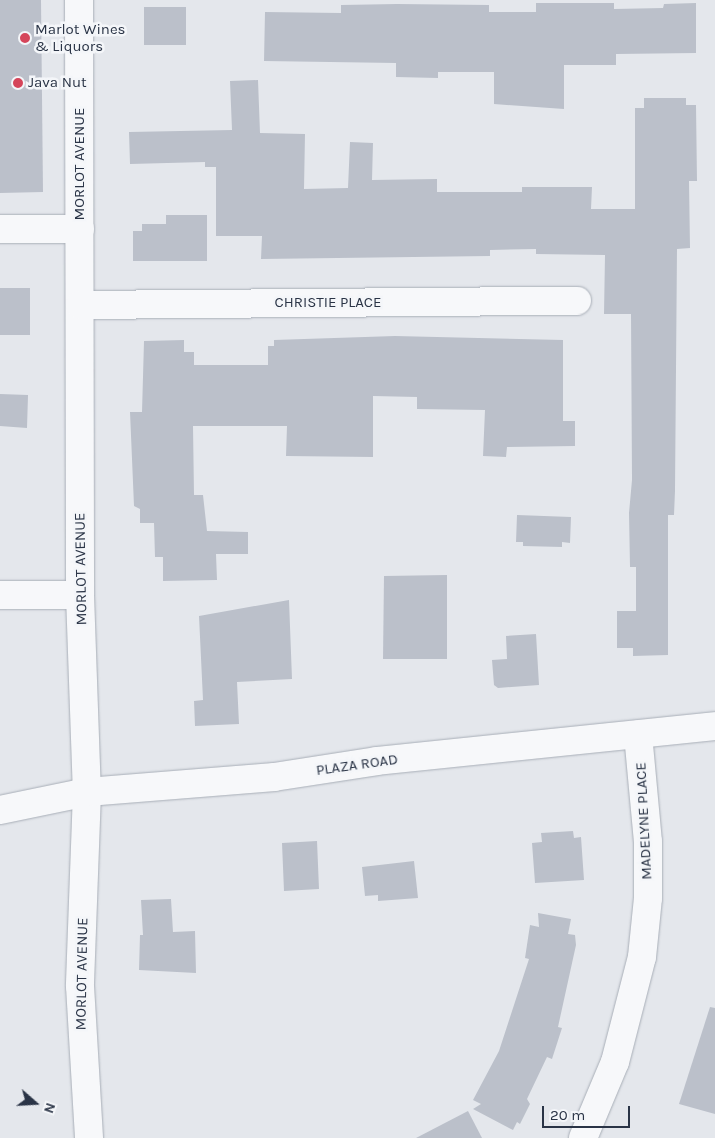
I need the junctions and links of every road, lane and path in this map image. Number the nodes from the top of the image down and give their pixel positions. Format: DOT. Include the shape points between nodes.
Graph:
graph roads {
  1 [pos="79,0"];
  2 [pos="0,229"];
  3 [pos="80,229"];
  4 [pos="577,301"];
  5 [pos="80,305"];
  6 [pos="0,594"];
  7 [pos="80,595"];
  8 [pos="715,726"];
  9 [pos="638,734"];
  10 [pos="87,792"];
  11 [pos="0,810"];
  12 [pos="89,1138"];
  13 [pos="583,1138"];
  1 -- 3 [label="street, MORLOT AVENUE"];
  2 -- 3 [label="street"];
  3 -- 5 [label="street, MORLOT AVENUE"];
  4 -- 5 [label="street, CHRISTIE PLACE"];
  5 -- 7 [label="street, MORLOT AVENUE"];
  6 -- 7 [label="street"];
  7 -- 10 [label="street, MORLOT AVENUE"];
  8 -- 9 [label="street, PLAZA ROAD"];
  9 -- 10 [label="street, PLAZA ROAD" via="377,761 274,777"];
  9 -- 13 [label="street, MADELYNE PLACE" via="648,842 648,898 642,957 616,1062"];
  10 -- 11 [label="street, PLAZA ROAD"];
  10 -- 12 [label="street, MORLOT AVENUE" via="80,986"];
}
